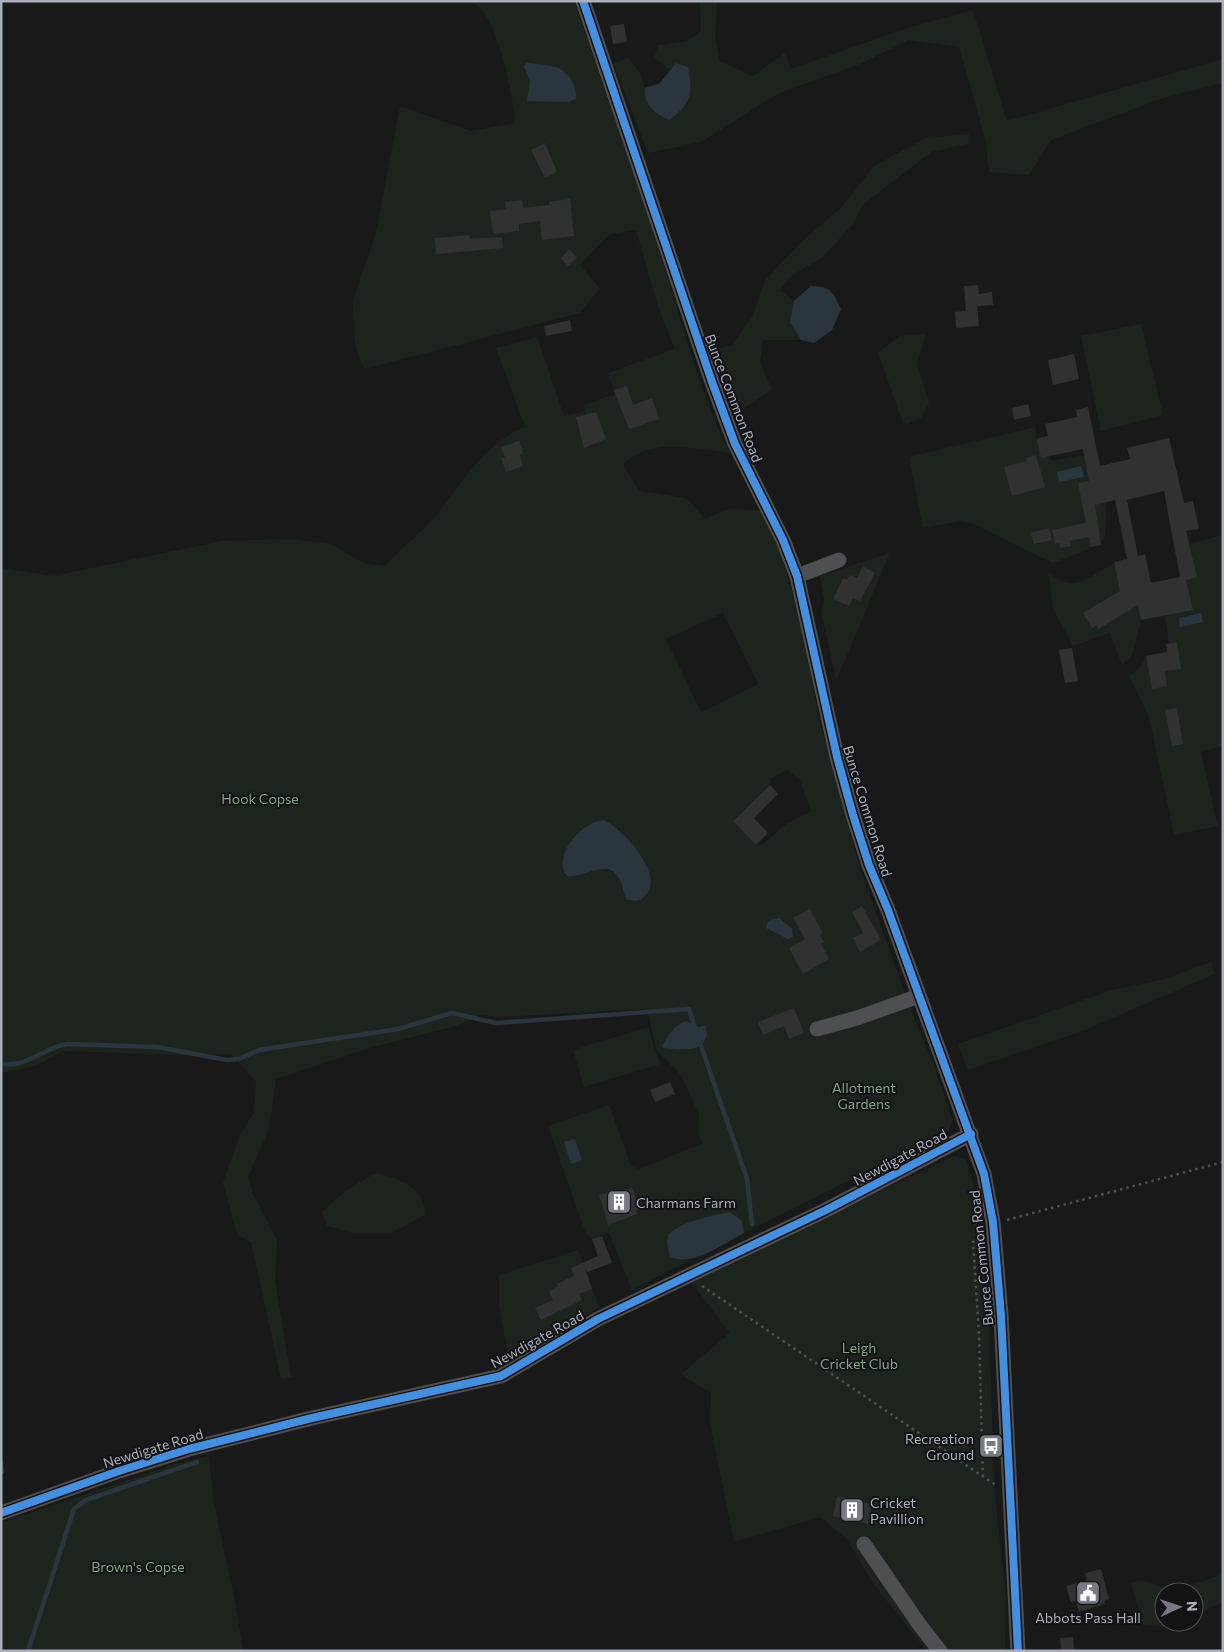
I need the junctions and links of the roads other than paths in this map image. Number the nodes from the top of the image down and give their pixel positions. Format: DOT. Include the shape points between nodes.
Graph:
graph roads {
  1 [pos="584,1"];
  2 [pos="839,560"];
  3 [pos="797,576"];
  4 [pos="918,996"];
  5 [pos="817,1029"];
  6 [pos="971,1134"];
  7 [pos="1,1513"];
  8 [pos="864,1544"];
  9 [pos="940,1651"];
  10 [pos="1018,1651"];
  1 -- 3 [label="street, Bunce Common Road" via="712,382 735,444 783,540"];
  2 -- 3 [label="street"];
  3 -- 4 [label="street, Bunce Common Road" via="853,815"];
  4 -- 5 [label="street"];
  4 -- 6 [label="street, Bunce Common Road"];
  6 -- 7 [label="street, Newdigate Road" via="826,1210 598,1319 501,1376 189,1449"];
  6 -- 10 [label="street, Bunce Common Road" via="984,1174 993,1222 1001,1315"];
  8 -- 9 [label="street"];
}
